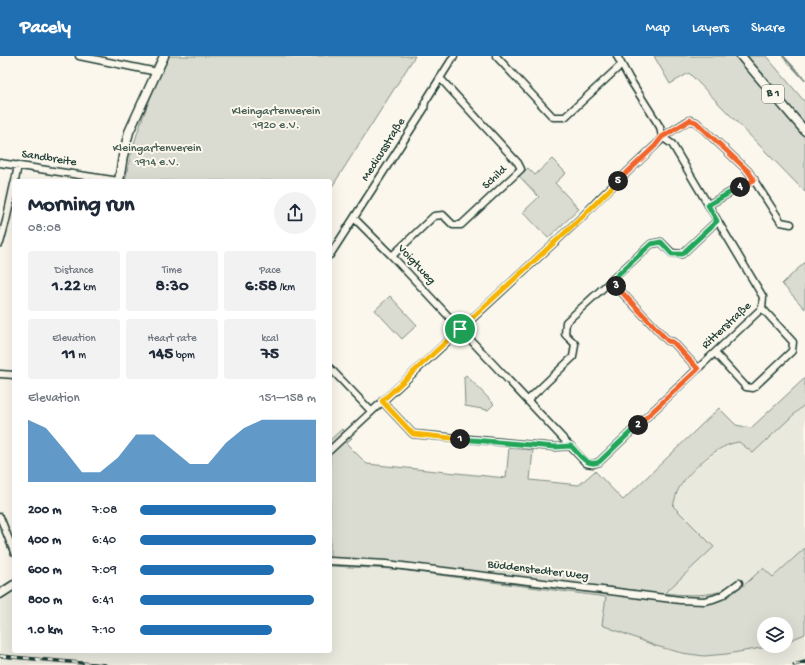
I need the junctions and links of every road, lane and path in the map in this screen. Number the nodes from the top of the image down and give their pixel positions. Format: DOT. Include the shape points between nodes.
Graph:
graph roads {
  1 [pos="79,56"];
  2 [pos="164,56"];
  3 [pos="454,56"];
  4 [pos="496,56"];
  5 [pos="617,56"];
  6 [pos="740,56"];
  7 [pos="111,59"];
  8 [pos="622,65"];
  9 [pos="157,72"];
  10 [pos="440,78"];
  11 [pos="805,131"];
  12 [pos="662,137"];
  13 [pos="0,163"];
  14 [pos="18,165"];
  15 [pos="15,179"];
  16 [pos="106,179"];
  17 [pos="119,179"];
  18 [pos="754,180"];
  19 [pos="12,192"];
  20 [pos="708,205"];
  21 [pos="354,218"];
  22 [pos="717,221"];
  23 [pos="791,224"];
  24 [pos="0,243"];
  25 [pos="332,252"];
  26 [pos="392,256"];
  27 [pos="611,281"];
  28 [pos="762,308"];
  29 [pos="460,329"];
  30 [pos="714,353"];
  31 [pos="698,369"];
  32 [pos="332,370"];
  33 [pos="0,374"];
  34 [pos="12,375"];
  35 [pos="528,400"];
  36 [pos="382,401"];
  37 [pos="371,411"];
  38 [pos="571,446"];
  39 [pos="332,448"];
  40 [pos="0,517"];
  41 [pos="12,547"];
  42 [pos="332,561"];
  43 [pos="739,583"];
  44 [pos="12,586"];
  45 [pos="0,594"];
  1 -- 7 [label="street"];
  2 -- 9 [label="main road"];
  3 -- 10 [label="street, Medicusstraße"];
  4 -- 8 [label="street" via="553,117 565,117"];
  5 -- 8 [label="street"];
  6 -- 11 [label="main road, B 1"];
  7 -- 9 [label="street"];
  8 -- 12 [label="street" via="660,127"];
  9 -- 17 [label="main road" via="129,132"];
  10 -- 21 [label="street, Medicusstraße" via="425,102 424,109"];
  10 -- 26 [label="street, Schild" via="521,169 461,225 453,225 443,216 434,216"];
  12 -- 18 [label="street" via="686,122 693,121 748,171"];
  12 -- 20 [label="street, Ritterstraße" via="672,144"];
  12 -- 29 [label="street" via="581,218"];
  13 -- 14 [label="street, Sandbreite"];
  14 -- 15 [label="street"];
  14 -- 16 [label="street, Sandbreite"];
  18 -- 20 [label="street"];
  18 -- 23 [label="street" via="781,222"];
  19 -- 24 [label="street"];
  20 -- 22 [label="street, Ritterstraße"];
  21 -- 25 [label="street, Medicusstraße"];
  21 -- 26 [label="street, Voigtweg"];
  22 -- 27 [label="street" via="682,254 672,254 661,242 651,244"];
  22 -- 28 [label="street, Ritterstraße" via="763,297"];
  26 -- 29 [label="street, Voigtweg"];
  27 -- 31 [label="street"];
  27 -- 35 [label="street" via="566,322 565,334 575,344 573,357"];
  28 -- 30 [label="street, Ritterstraße"];
  28 -- 30 [label="street" via="793,342 792,351 753,388 746,387"];
  29 -- 35 [label="street, Ritterstraße"];
  29 -- 36 [label="street"];
  30 -- 31 [label="street, Ritterstraße"];
  31 -- 38 [label="street, Ritterstraße" via="599,462 586,463"];
  32 -- 37 [label="street"];
  33 -- 34 [label="street"];
  35 -- 38 [label="street, Ritterstraße"];
  36 -- 37 [label="street"];
  36 -- 38 [label="street" via="413,434 555,447"];
  37 -- 39 [label="street"];
  40 -- 41 [label="street"];
  42 -- 43 [label="street, Büddenstedter Weg" via="386,564 680,600 713,599"];
  44 -- 45 [label="main road"];
}
